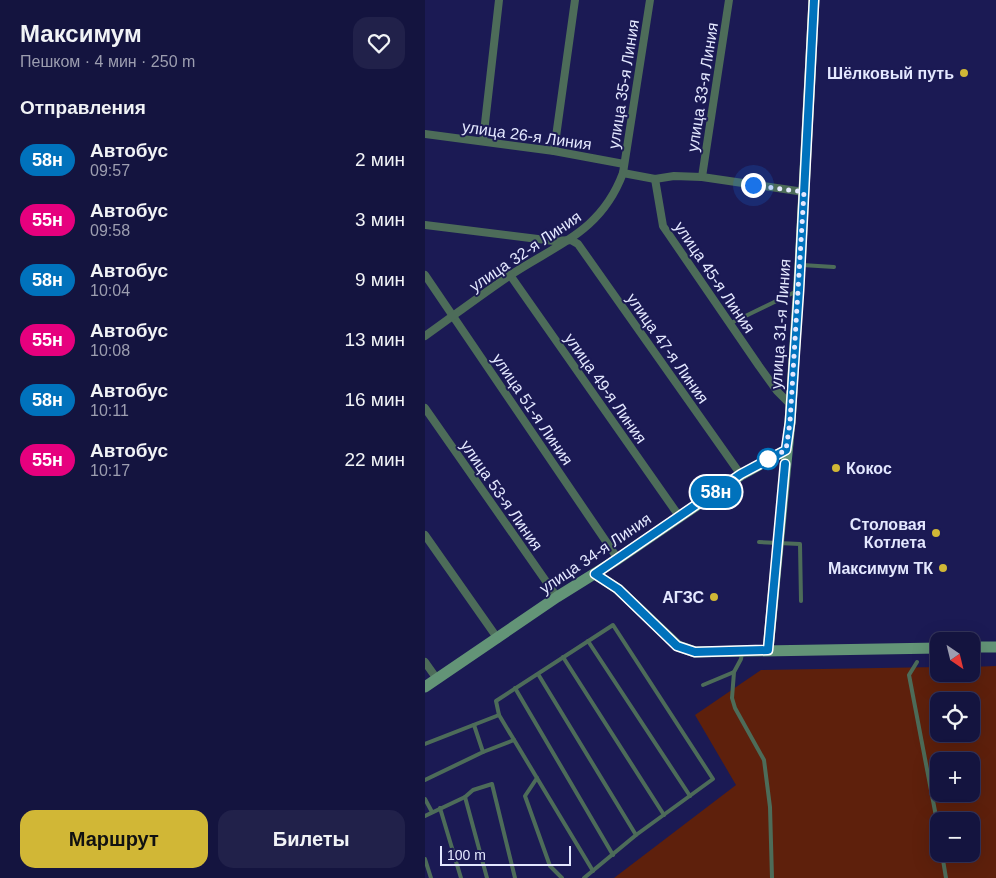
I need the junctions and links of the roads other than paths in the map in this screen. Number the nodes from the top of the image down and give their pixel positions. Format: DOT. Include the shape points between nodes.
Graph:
graph roads {
  1 [pos="499,0"];
  2 [pos="575,0"];
  3 [pos="650,0"];
  4 [pos="729,0"];
  5 [pos="814,0"];
  6 [pos="425,134"];
  7 [pos="483,141"];
  8 [pos="554,150"];
  9 [pos="624,164"];
  10 [pos="623,173"];
  11 [pos="702,177"];
  12 [pos="655,179"];
  13 [pos="804,192"];
  14 [pos="425,225"];
  15 [pos="571,240"];
  16 [pos="800,265"];
  17 [pos="834,267"];
  18 [pos="425,274"];
  19 [pos="510,275"];
  20 [pos="799,290"];
  21 [pos="454,316"];
  22 [pos="729,324"];
  23 [pos="425,336"];
  24 [pos="791,405"];
  25 [pos="425,408"];
  26 [pos="786,450"];
  27 [pos="741,474"];
  28 [pos="679,516"];
  29 [pos="425,535"];
  30 [pos="759,542"];
  31 [pos="778,542"];
  32 [pos="618,559"];
  33 [pos="595,574"];
  34 [pos="557,598"];
  35 [pos="801,600"];
  36 [pos="498,639"];
  37 [pos="588,641"];
  38 [pos="980,647"];
  39 [pos="996,647"];
  40 [pos="930,648"];
  41 [pos="743,650"];
  42 [pos="768,650"];
  43 [pos="563,657"];
  44 [pos="425,662"];
  45 [pos="917,662"];
  46 [pos="734,672"];
  47 [pos="538,674"];
  48 [pos="437,679"];
  49 [pos="703,685"];
  50 [pos="425,687"];
  51 [pos="515,688"];
  52 [pos="499,715"];
  53 [pos="474,725"];
  54 [pos="514,740"];
  55 [pos="425,744"];
  56 [pos="483,752"];
  57 [pos="537,778"];
  58 [pos="425,780"];
  59 [pos="690,796"];
  60 [pos="465,797"];
  61 [pos="425,799"];
  62 [pos="440,808"];
  63 [pos="432,812"];
  64 [pos="935,812"];
  65 [pos="664,815"];
  66 [pos="425,816"];
  67 [pos="636,835"];
  68 [pos="613,855"];
  69 [pos="425,859"];
  70 [pos="943,862"];
  71 [pos="593,872"];
  72 [pos="431,878"];
  73 [pos="461,878"];
  74 [pos="487,878"];
  75 [pos="515,878"];
  76 [pos="562,878"];
  77 [pos="584,878"];
  78 [pos="773,878"];
  79 [pos="946,878"];
  1 -- 7 [label="street"];
  2 -- 8 [label="street"];
  3 -- 9 [label="street, улица 35-я Линия"];
  4 -- 11 [label="street, улица 33-я Линия"];
  5 -- 13 [label="street, улица 31-я Линия"];
  6 -- 7 [label="street, улица 26-я Линия"];
  7 -- 8 [label="street, улица 26-я Линия"];
  8 -- 9 [label="street, улица 26-я Линия"];
  9 -- 10 [label="street, улица 35-я Линия"];
  10 -- 12 [label="street"];
  10 -- 15 [label="street, улица 32-я Линия" via="606,206"];
  11 -- 12 [label="street"];
  11 -- 13 [label="street"];
  12 -- 22 [label="street, улица 45-я Линия" via="663,226"];
  13 -- 16 [label="street, улица 31-я Линия"];
  14 -- 15 [label="street" via="555,241"];
  15 -- 19 [label="street, улица 32-я Линия"];
  15 -- 27 [label="street, улица 47-я Линия" via="578,244"];
  16 -- 17 [label="lane"];
  16 -- 20 [label="street, улица 31-я Линия"];
  18 -- 21 [label="street, улица 51-я Линия"];
  19 -- 21 [label="street, улица 32-я Линия"];
  19 -- 28 [label="street, улица 49-я Линия"];
  20 -- 22 [label="lane"];
  20 -- 24 [label="street, улица 31-я Линия"];
  21 -- 23 [label="street, улица 32-я Линия"];
  21 -- 32 [label="street, улица 51-я Линия"];
  22 -- 24 [label="street, улица 45-я Линия" via="777,391"];
  24 -- 26 [label="street, улица 31-я Линия"];
  25 -- 34 [label="street, улица 53-я Линия"];
  26 -- 27 [label="street, улица 34-я Линия"];
  26 -- 31 [label="street, улица 31-я Линия"];
  27 -- 28 [label="street, улица 34-я Линия"];
  28 -- 32 [label="street, улица 34-я Линия"];
  29 -- 36 [label="street"];
  30 -- 31 [label="lane"];
  31 -- 35 [label="lane" via="800,544"];
  31 -- 42 [label="street, улица 31-я Линия"];
  32 -- 33 [label="street, улица 34-я Линия"];
  33 -- 34 [label="street, улица 34-я Линия"];
  33 -- 41 [label="street" via="618,589 677,646 695,652"];
  34 -- 36 [label="street, улица 34-я Линия"];
  36 -- 48 [label="street, улица 34-я Линия"];
  37 -- 43 [label="lane"];
  37 -- 59 [label="lane"];
  37 -- 59 [label="lane" via="613,625 713,779"];
  38 -- 39 [label="street"];
  40 -- 42 [label="street"];
  41 -- 42 [label="street"];
  41 -- 46 [label="lane"];
  43 -- 47 [label="lane"];
  43 -- 65 [label="lane"];
  44 -- 48 [label="street"];
  45 -- 64 [label="lane" via="909,674"];
  46 -- 49 [label="lane"];
  46 -- 78 [label="lane" via="732,698 735,708 763,760 770,807"];
  47 -- 51 [label="lane"];
  47 -- 67 [label="lane"];
  48 -- 50 [label="street, улица 34-я Линия"];
  51 -- 52 [label="lane" via="495,701"];
  51 -- 68 [label="lane"];
  52 -- 53 [label="lane"];
  52 -- 54 [label="lane"];
  53 -- 55 [label="lane"];
  53 -- 56 [label="lane"];
  54 -- 56 [label="lane"];
  54 -- 57 [label="lane"];
  56 -- 58 [label="lane"];
  57 -- 71 [label="lane"];
  57 -- 76 [label="lane" via="525,796 550,866"];
  59 -- 65 [label="lane"];
  60 -- 62 [label="lane"];
  60 -- 74 [label="lane"];
  60 -- 75 [label="lane" via="473,790 492,784"];
  61 -- 63 [label="lane"];
  62 -- 63 [label="lane"];
  62 -- 73 [label="lane"];
  63 -- 66 [label="lane"];
  65 -- 67 [label="lane"];
  67 -- 68 [label="lane"];
  68 -- 71 [label="lane"];
  69 -- 72 [label="lane"];
  70 -- 79 [label="lane"];
  71 -- 77 [label="lane"];
}
